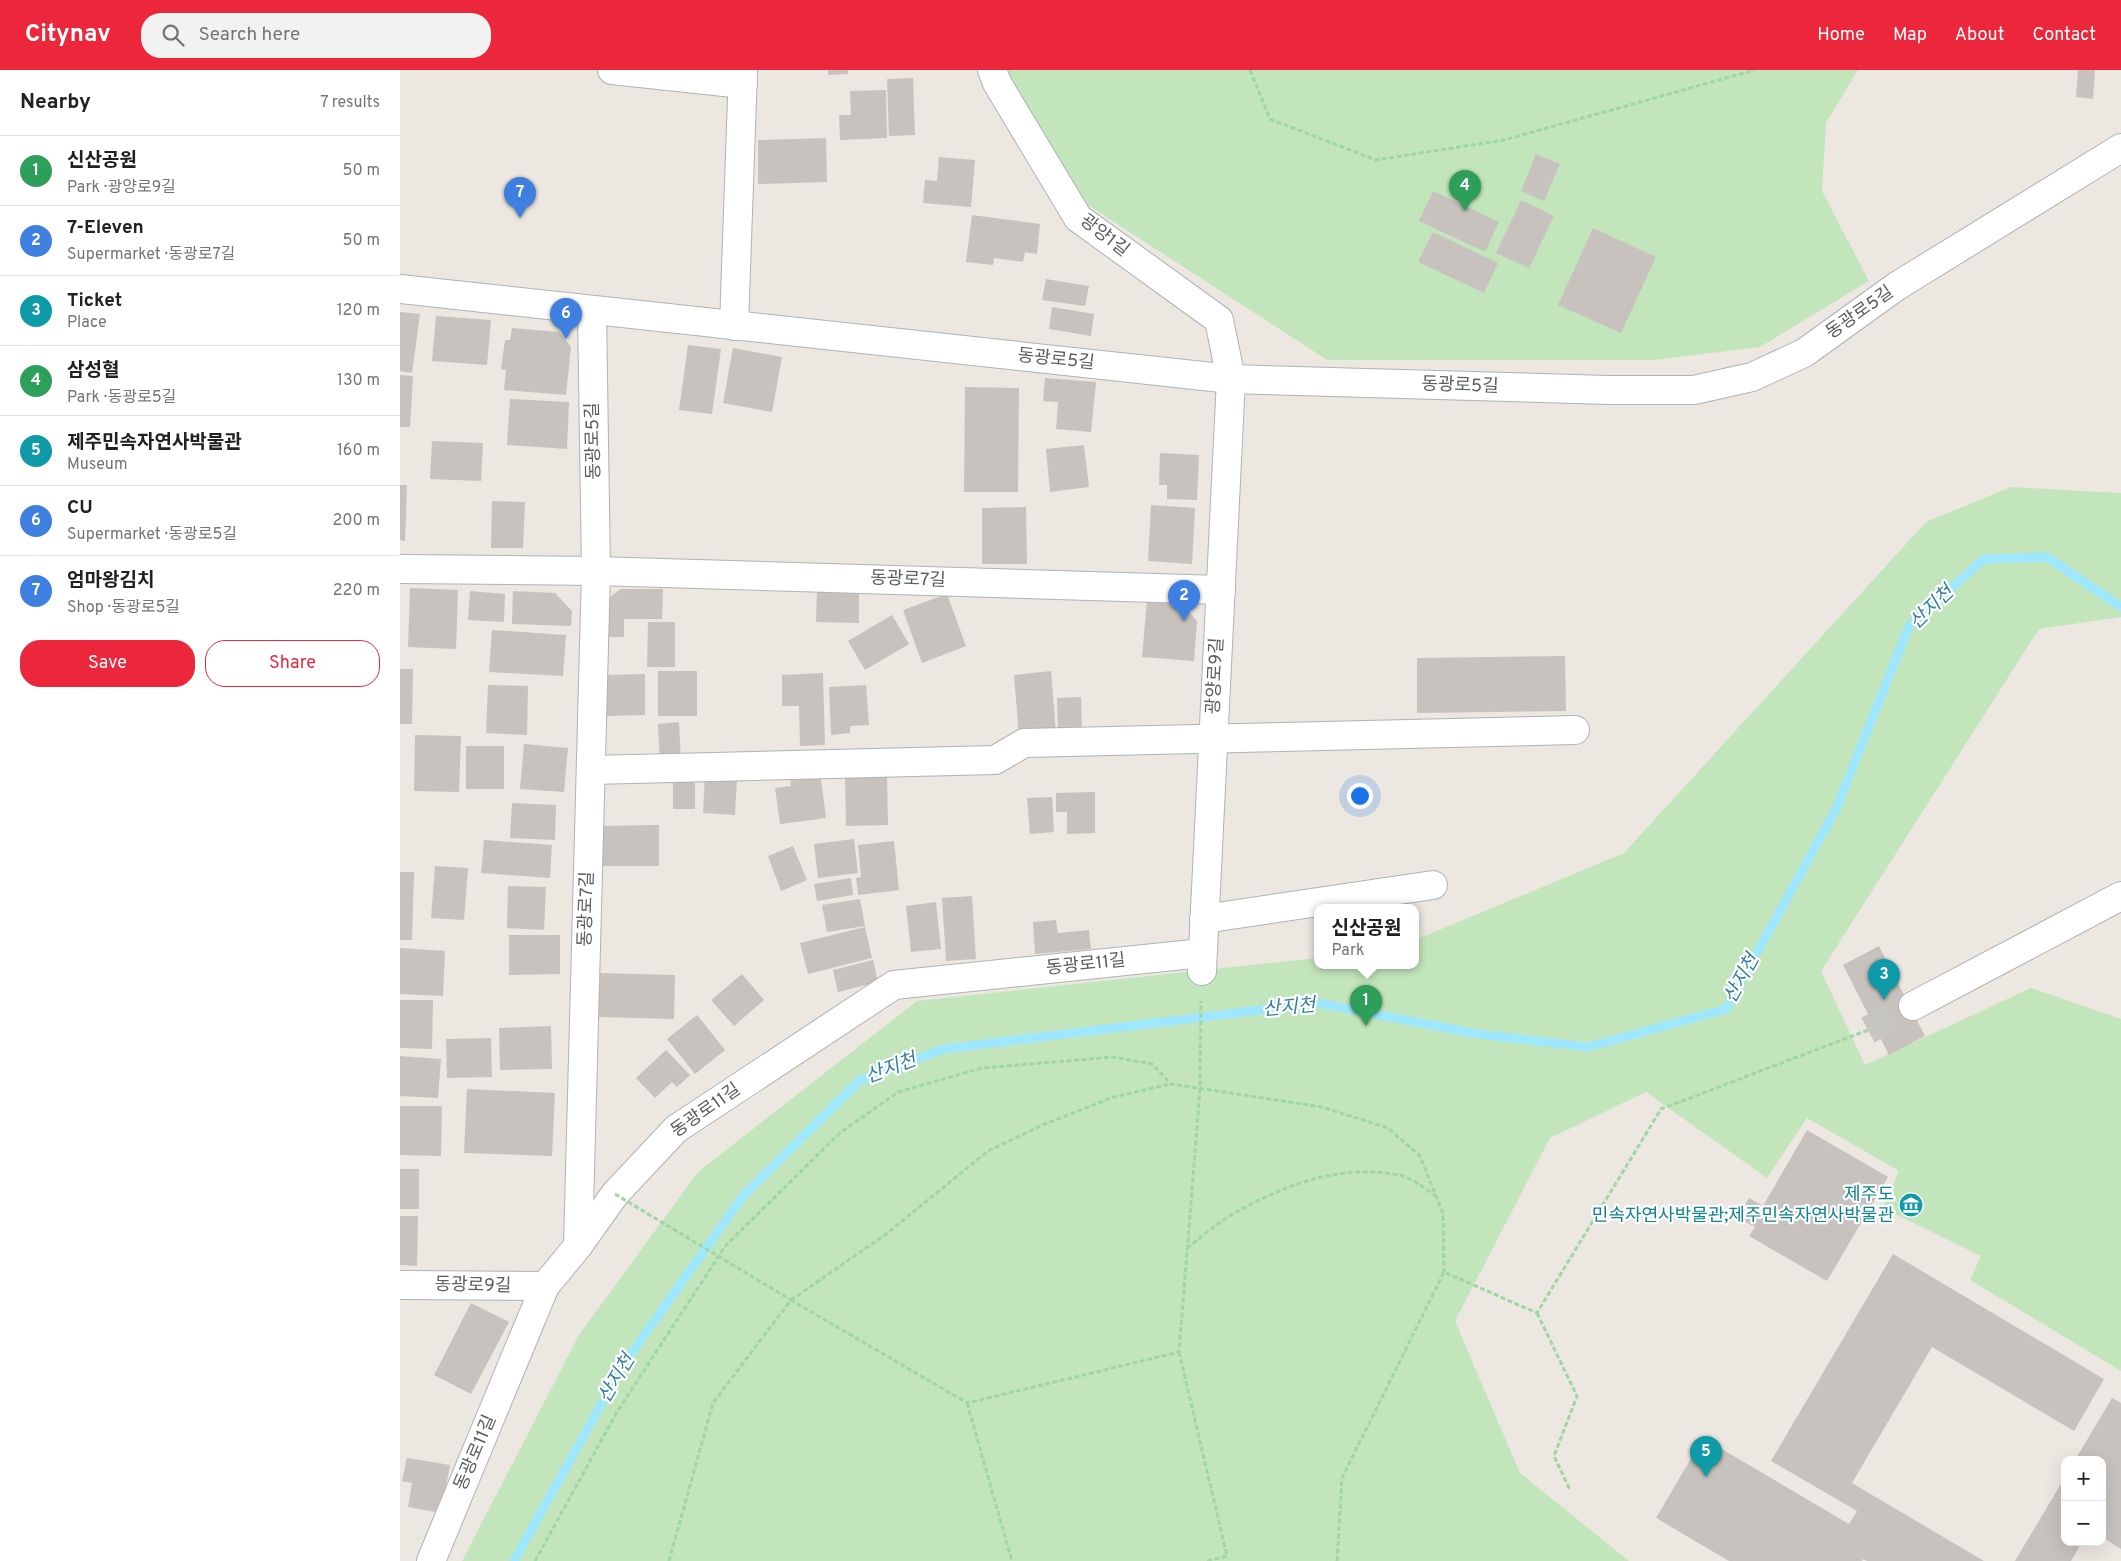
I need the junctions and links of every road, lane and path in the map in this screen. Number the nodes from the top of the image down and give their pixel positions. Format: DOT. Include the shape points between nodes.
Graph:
graph roads {
  1 [pos="612,70"];
  2 [pos="992,70"];
  3 [pos="1250,70"];
  4 [pos="1755,70"];
  5 [pos="743,77"];
  6 [pos="2121,148"];
  7 [pos="400,289"];
  8 [pos="592,311"];
  9 [pos="734,326"];
  10 [pos="1231,379"];
  11 [pos="400,569"];
  12 [pos="596,571"];
  13 [pos="1221,590"];
  14 [pos="1575,730"];
  15 [pos="1214,739"];
  16 [pos="591,770"];
  17 [pos="1433,886"];
  18 [pos="2121,896"];
  19 [pos="1204,919"];
  20 [pos="1202,963"];
  21 [pos="1913,1006"];
  22 [pos="1868,1030"];
  23 [pos="1171,1084"];
  24 [pos="1200,1089"];
  25 [pos="615,1194"];
  26 [pos="1436,1196"];
  27 [pos="578,1246"];
  28 [pos="1187,1248"];
  29 [pos="1444,1272"];
  30 [pos="400,1285"];
  31 [pos="545,1286"];
  32 [pos="790,1300"];
  33 [pos="1537,1313"];
  34 [pos="1179,1352"];
  35 [pos="967,1403"];
  36 [pos="1570,1490"];
  37 [pos="1227,1556"];
  38 [pos="431,1561"];
  39 [pos="535,1561"];
  40 [pos="669,1561"];
  41 [pos="1012,1561"];
  42 [pos="1207,1561"];
  43 [pos="1230,1561"];
  44 [pos="1338,1561"];
  1 -- 5 [label="street"];
  2 -- 10 [label="street, 광양1길" via="1078,218 1219,320"];
  3 -- 4 [label="path" via="1270,119 1376,160 1504,140"];
  5 -- 9 [label="street"];
  6 -- 10 [label="street, 동광로5길" via="1897,286 1804,354 1752,377 1694,390"];
  7 -- 8 [label="street, 동광로5길"];
  8 -- 9 [label="street, 동광로5길"];
  8 -- 12 [label="street, 동광로5길"];
  9 -- 10 [label="street, 동광로5길"];
  10 -- 13 [label="street, 광양로9길"];
  11 -- 12 [label="street, 동광로7길"];
  12 -- 13 [label="street, 동광로7길"];
  12 -- 16 [label="street, 동광로7길"];
  13 -- 15 [label="street, 광양로9길"];
  14 -- 15 [label="street"];
  15 -- 16 [label="street" via="1024,743 995,760"];
  15 -- 19 [label="street, 광양로9길"];
  16 -- 27 [label="street, 동광로7길"];
  17 -- 19 [label="street"];
  18 -- 21 [label="street"];
  19 -- 20 [label="street, 광양로9길"];
  20 -- 24 [label="path"];
  20 -- 25 [label="street, 동광로11길" via="894,985 676,1129"];
  22 -- 33 [label="path" via="1661,1108"];
  23 -- 24 [label="path"];
  23 -- 32 [label="path" via="1114,1097 988,1151 885,1234"];
  23 -- 39 [label="path" via="1152,1064 1113,1057 982,1068 898,1092 842,1132 726,1245 618,1412"];
  24 -- 26 [label="path" via="1322,1107 1388,1128 1420,1156"];
  24 -- 28 [label="path"];
  25 -- 27 [label="street, 동광로11길"];
  25 -- 32 [label="path, bridge"];
  26 -- 28 [label="path" via="1401,1175 1334,1174 1300,1181 1238,1211"];
  26 -- 29 [label="path" via="1443,1213"];
  27 -- 31 [label="street, 동광로11길"];
  28 -- 34 [label="path"];
  29 -- 33 [label="path"];
  29 -- 44 [label="path" via="1342,1478"];
  30 -- 31 [label="street, 동광로9길"];
  31 -- 38 [label="street, 동광로11길"];
  32 -- 35 [label="path"];
  32 -- 40 [label="path" via="713,1403"];
  33 -- 36 [label="path" via="1577,1396 1554,1456"];
  34 -- 35 [label="path"];
  34 -- 37 [label="path"];
  35 -- 41 [label="path"];
  37 -- 42 [label="path"];
  37 -- 43 [label="path"];
}
